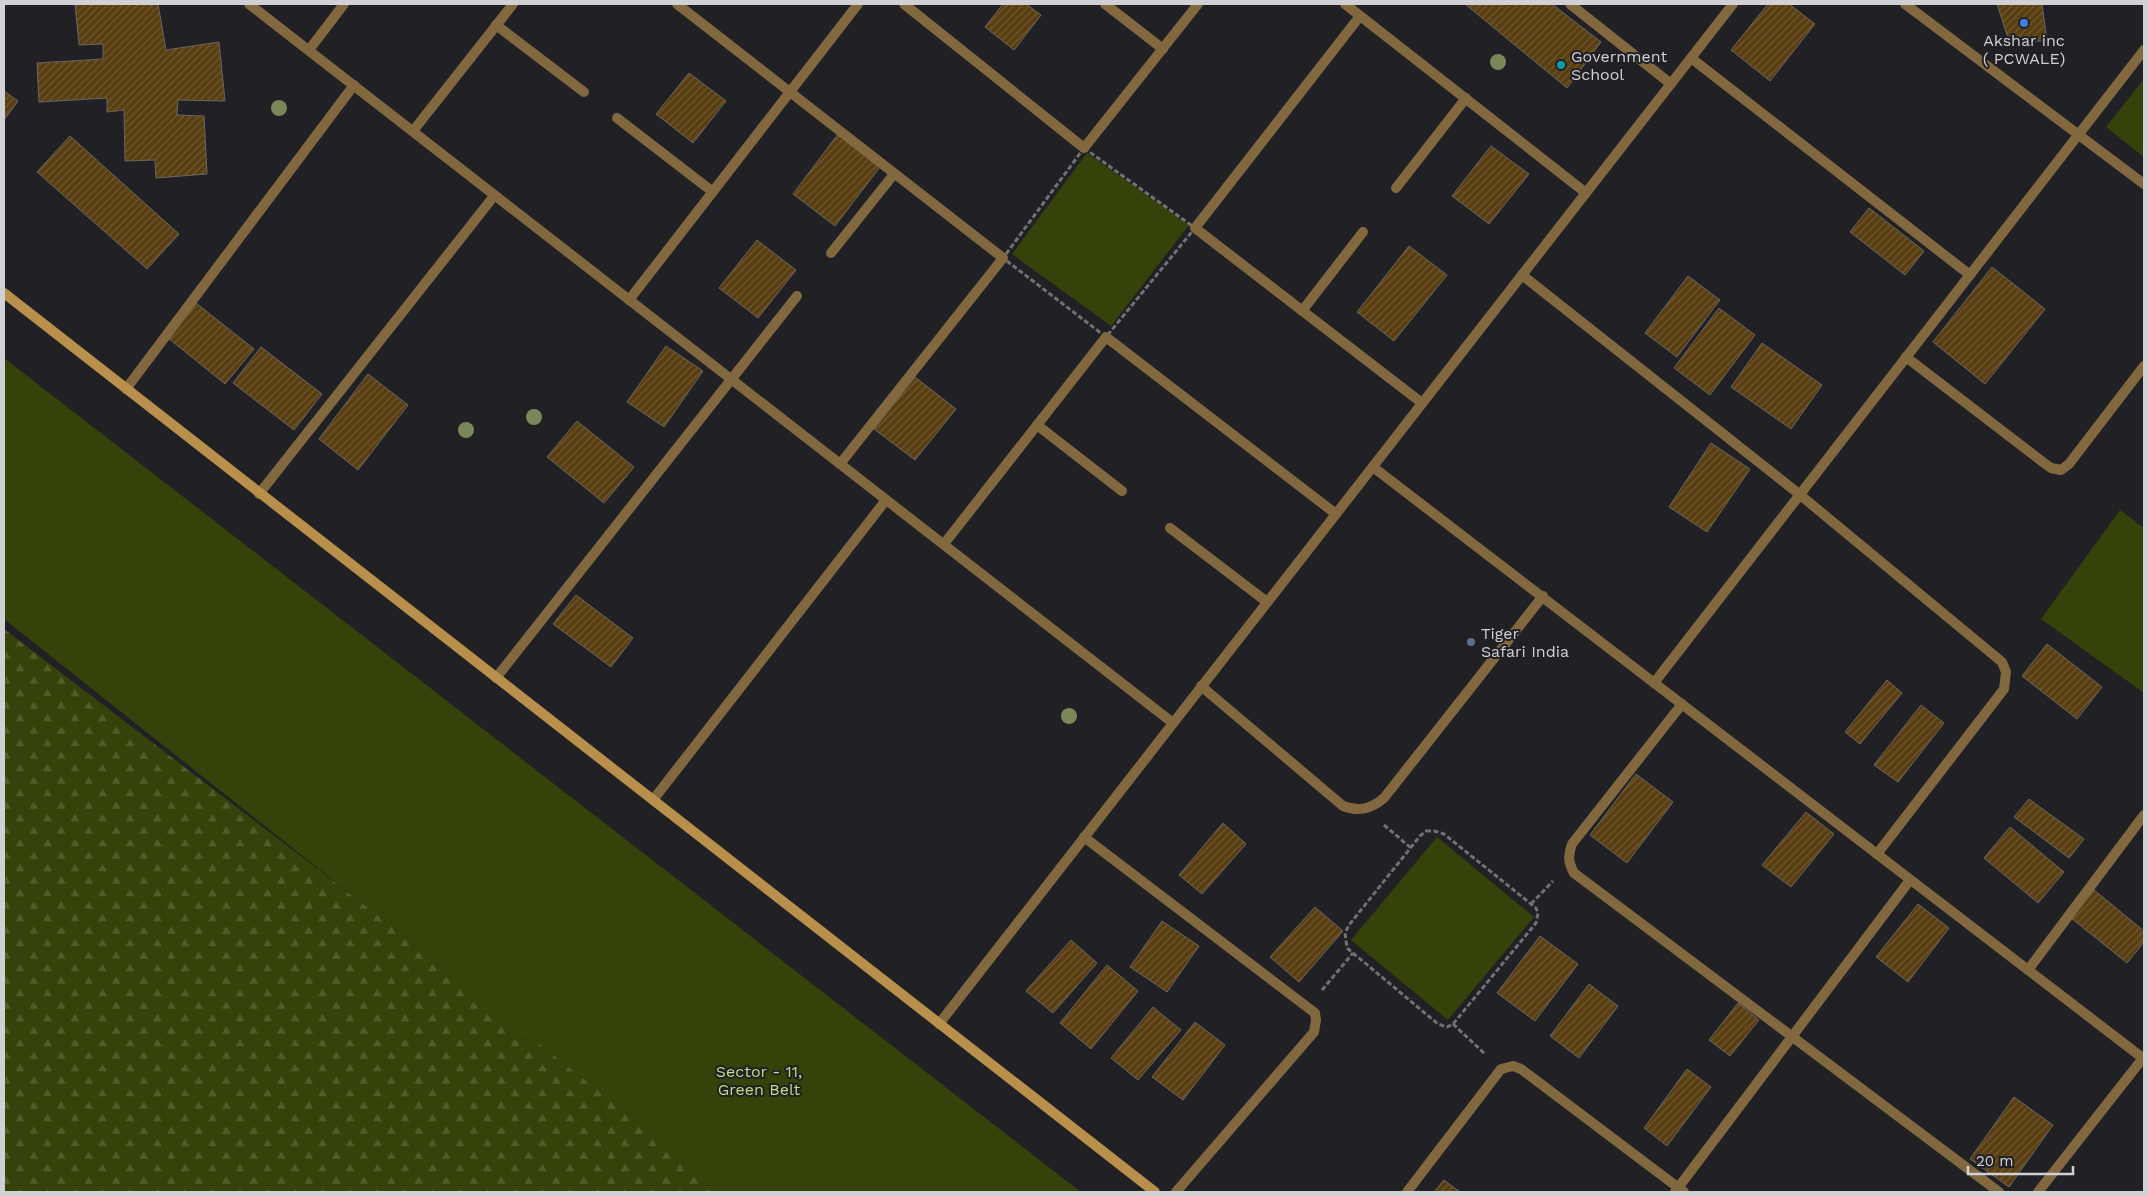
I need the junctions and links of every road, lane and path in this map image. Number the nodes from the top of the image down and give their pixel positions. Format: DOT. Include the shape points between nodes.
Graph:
graph roads {
  1 [pos="249,4"];
  2 [pos="344,4"];
  3 [pos="513,4"];
  4 [pos="676,4"];
  5 [pos="858,4"];
  6 [pos="904,4"];
  7 [pos="1105,4"];
  8 [pos="1198,4"];
  9 [pos="1345,4"];
  10 [pos="1570,4"];
  11 [pos="1733,4"];
  12 [pos="1905,4"];
  13 [pos="1360,16"];
  14 [pos="496,26"];
  15 [pos="1163,49"];
  16 [pos="309,50"];
  17 [pos="2144,50"];
  18 [pos="1691,58"];
  19 [pos="1671,84"];
  20 [pos="354,85"];
  21 [pos="584,92"];
  22 [pos="790,92"];
  23 [pos="1466,98"];
  24 [pos="617,118"];
  25 [pos="413,131"];
  26 [pos="2079,134"];
  27 [pos="1084,148"];
  28 [pos="894,174"];
  29 [pos="2144,184"];
  30 [pos="1396,188"];
  31 [pos="713,192"];
  32 [pos="1586,193"];
  33 [pos="494,196"];
  34 [pos="1195,228"];
  35 [pos="1363,232"];
  36 [pos="831,253"];
  37 [pos="1003,258"];
  38 [pos="1522,275"];
  39 [pos="1970,275"];
  40 [pos="4,293"];
  41 [pos="797,296"];
  42 [pos="630,300"];
  43 [pos="1302,311"];
  44 [pos="1106,337"];
  45 [pos="1906,357"];
  46 [pos="2144,366"];
  47 [pos="732,379"];
  48 [pos="126,389"];
  49 [pos="1422,403"];
  50 [pos="1037,426"];
  51 [pos="840,464"];
  52 [pos="1373,467"];
  53 [pos="1122,491"];
  54 [pos="259,494"];
  55 [pos="1799,494"];
  56 [pos="886,500"];
  57 [pos="1336,514"];
  58 [pos="1170,528"];
  59 [pos="944,544"];
  60 [pos="1543,596"];
  61 [pos="1267,602"];
  62 [pos="496,678"];
  63 [pos="1654,683"];
  64 [pos="1201,686"];
  65 [pos="1682,704"];
  66 [pos="1173,723"];
  67 [pos="653,800"];
  68 [pos="1364,809"];
  69 [pos="2144,815"];
  70 [pos="1084,837"];
  71 [pos="1411,848"];
  72 [pos="1877,854"];
  73 [pos="1569,864"];
  74 [pos="1910,880"];
  75 [pos="1531,904"];
  76 [pos="1353,953"];
  77 [pos="2028,970"];
  78 [pos="1307,1008"];
  79 [pos="939,1024"];
  80 [pos="1453,1024"];
  81 [pos="1793,1036"];
  82 [pos="2144,1058"];
  83 [pos="1501,1069"];
  84 [pos="1679,1191"];
  85 [pos="1155,1192"];
  86 [pos="1176,1192"];
  87 [pos="1407,1192"];
  88 [pos="2000,1192"];
  89 [pos="2038,1192"];
  1 -- 16 [label="street"];
  2 -- 16 [label="street"];
  3 -- 14 [label="street"];
  4 -- 22 [label="street"];
  5 -- 22 [label="street"];
  6 -- 27 [label="street"];
  7 -- 15 [label="street"];
  8 -- 15 [label="street"];
  9 -- 13 [label="street"];
  10 -- 19 [label="street"];
  11 -- 18 [label="street"];
  12 -- 26 [label="street"];
  13 -- 23 [label="street"];
  13 -- 34 [label="street"];
  14 -- 21 [label="street"];
  14 -- 25 [label="street"];
  15 -- 27 [label="street"];
  16 -- 20 [label="street"];
  17 -- 26 [label="street"];
  18 -- 19 [label="street"];
  18 -- 39 [label="street"];
  19 -- 32 [label="street"];
  20 -- 25 [label="street"];
  20 -- 48 [label="street"];
  22 -- 28 [label="street"];
  22 -- 31 [label="street"];
  23 -- 30 [label="street"];
  23 -- 32 [label="street"];
  24 -- 31 [label="street"];
  25 -- 33 [label="street"];
  26 -- 29 [label="street"];
  26 -- 39 [label="street"];
  27 -- 34 [label="path"];
  27 -- 37 [label="path"];
  28 -- 36 [label="street"];
  28 -- 37 [label="street"];
  31 -- 42 [label="street"];
  32 -- 38 [label="street"];
  33 -- 42 [label="street"];
  33 -- 54 [label="street"];
  34 -- 43 [label="street"];
  34 -- 44 [label="path"];
  35 -- 43 [label="street"];
  37 -- 44 [label="path"];
  37 -- 51 [label="street"];
  38 -- 49 [label="street"];
  38 -- 55 [label="street"];
  39 -- 45 [label="street"];
  40 -- 48 [label="street"];
  41 -- 47 [label="street"];
  42 -- 47 [label="street"];
  43 -- 49 [label="street"];
  44 -- 50 [label="street"];
  44 -- 57 [label="street"];
  45 -- 46 [label="street" via="2051,468 2060,470 2069,464"];
  45 -- 55 [label="street"];
  47 -- 51 [label="street"];
  47 -- 62 [label="street"];
  48 -- 54 [label="street"];
  49 -- 52 [label="street"];
  50 -- 53 [label="street"];
  50 -- 59 [label="street"];
  51 -- 56 [label="street"];
  52 -- 57 [label="street"];
  52 -- 60 [label="street"];
  54 -- 62 [label="street"];
  55 -- 63 [label="street"];
  55 -- 72 [label="street" via="1993,653 2006,672 2004,689"];
  56 -- 59 [label="street"];
  56 -- 67 [label="street"];
  57 -- 61 [label="street"];
  58 -- 61 [label="street"];
  59 -- 66 [label="street"];
  60 -- 63 [label="street"];
  60 -- 68 [label="street" via="1384,798 1375,806"];
  61 -- 64 [label="street"];
  62 -- 67 [label="street"];
  63 -- 65 [label="street"];
  64 -- 66 [label="street"];
  64 -- 68 [label="street" via="1344,806 1353,810"];
  65 -- 72 [label="street"];
  65 -- 73 [label="street" via="1572,844"];
  66 -- 70 [label="street"];
  67 -- 79 [label="street"];
  68 -- 71 [label="path"];
  69 -- 77 [label="street"];
  70 -- 78 [label="street"];
  70 -- 79 [label="street"];
  71 -- 75 [label="path" via="1426,831 1444,834"];
  71 -- 76 [label="path" via="1349,925 1344,940 1346,948"];
  72 -- 74 [label="street"];
  73 -- 75 [label="path"];
  73 -- 81 [label="street" via="1583,880"];
  74 -- 77 [label="street"];
  74 -- 81 [label="street"];
  75 -- 80 [label="path" via="1538,913 1536,923"];
  76 -- 78 [label="path"];
  76 -- 80 [label="path" via="1438,1024 1447,1027"];
  77 -- 82 [label="street"];
  78 -- 86 [label="street" via="1315,1013 1314,1032"];
  79 -- 85 [label="street"];
  80 -- 83 [label="path"];
  81 -- 84 [label="street"];
  81 -- 88 [label="street"];
  82 -- 89 [label="street"];
  83 -- 84 [label="street" via="1513,1066 1521,1069"];
  83 -- 87 [label="street"];
}
